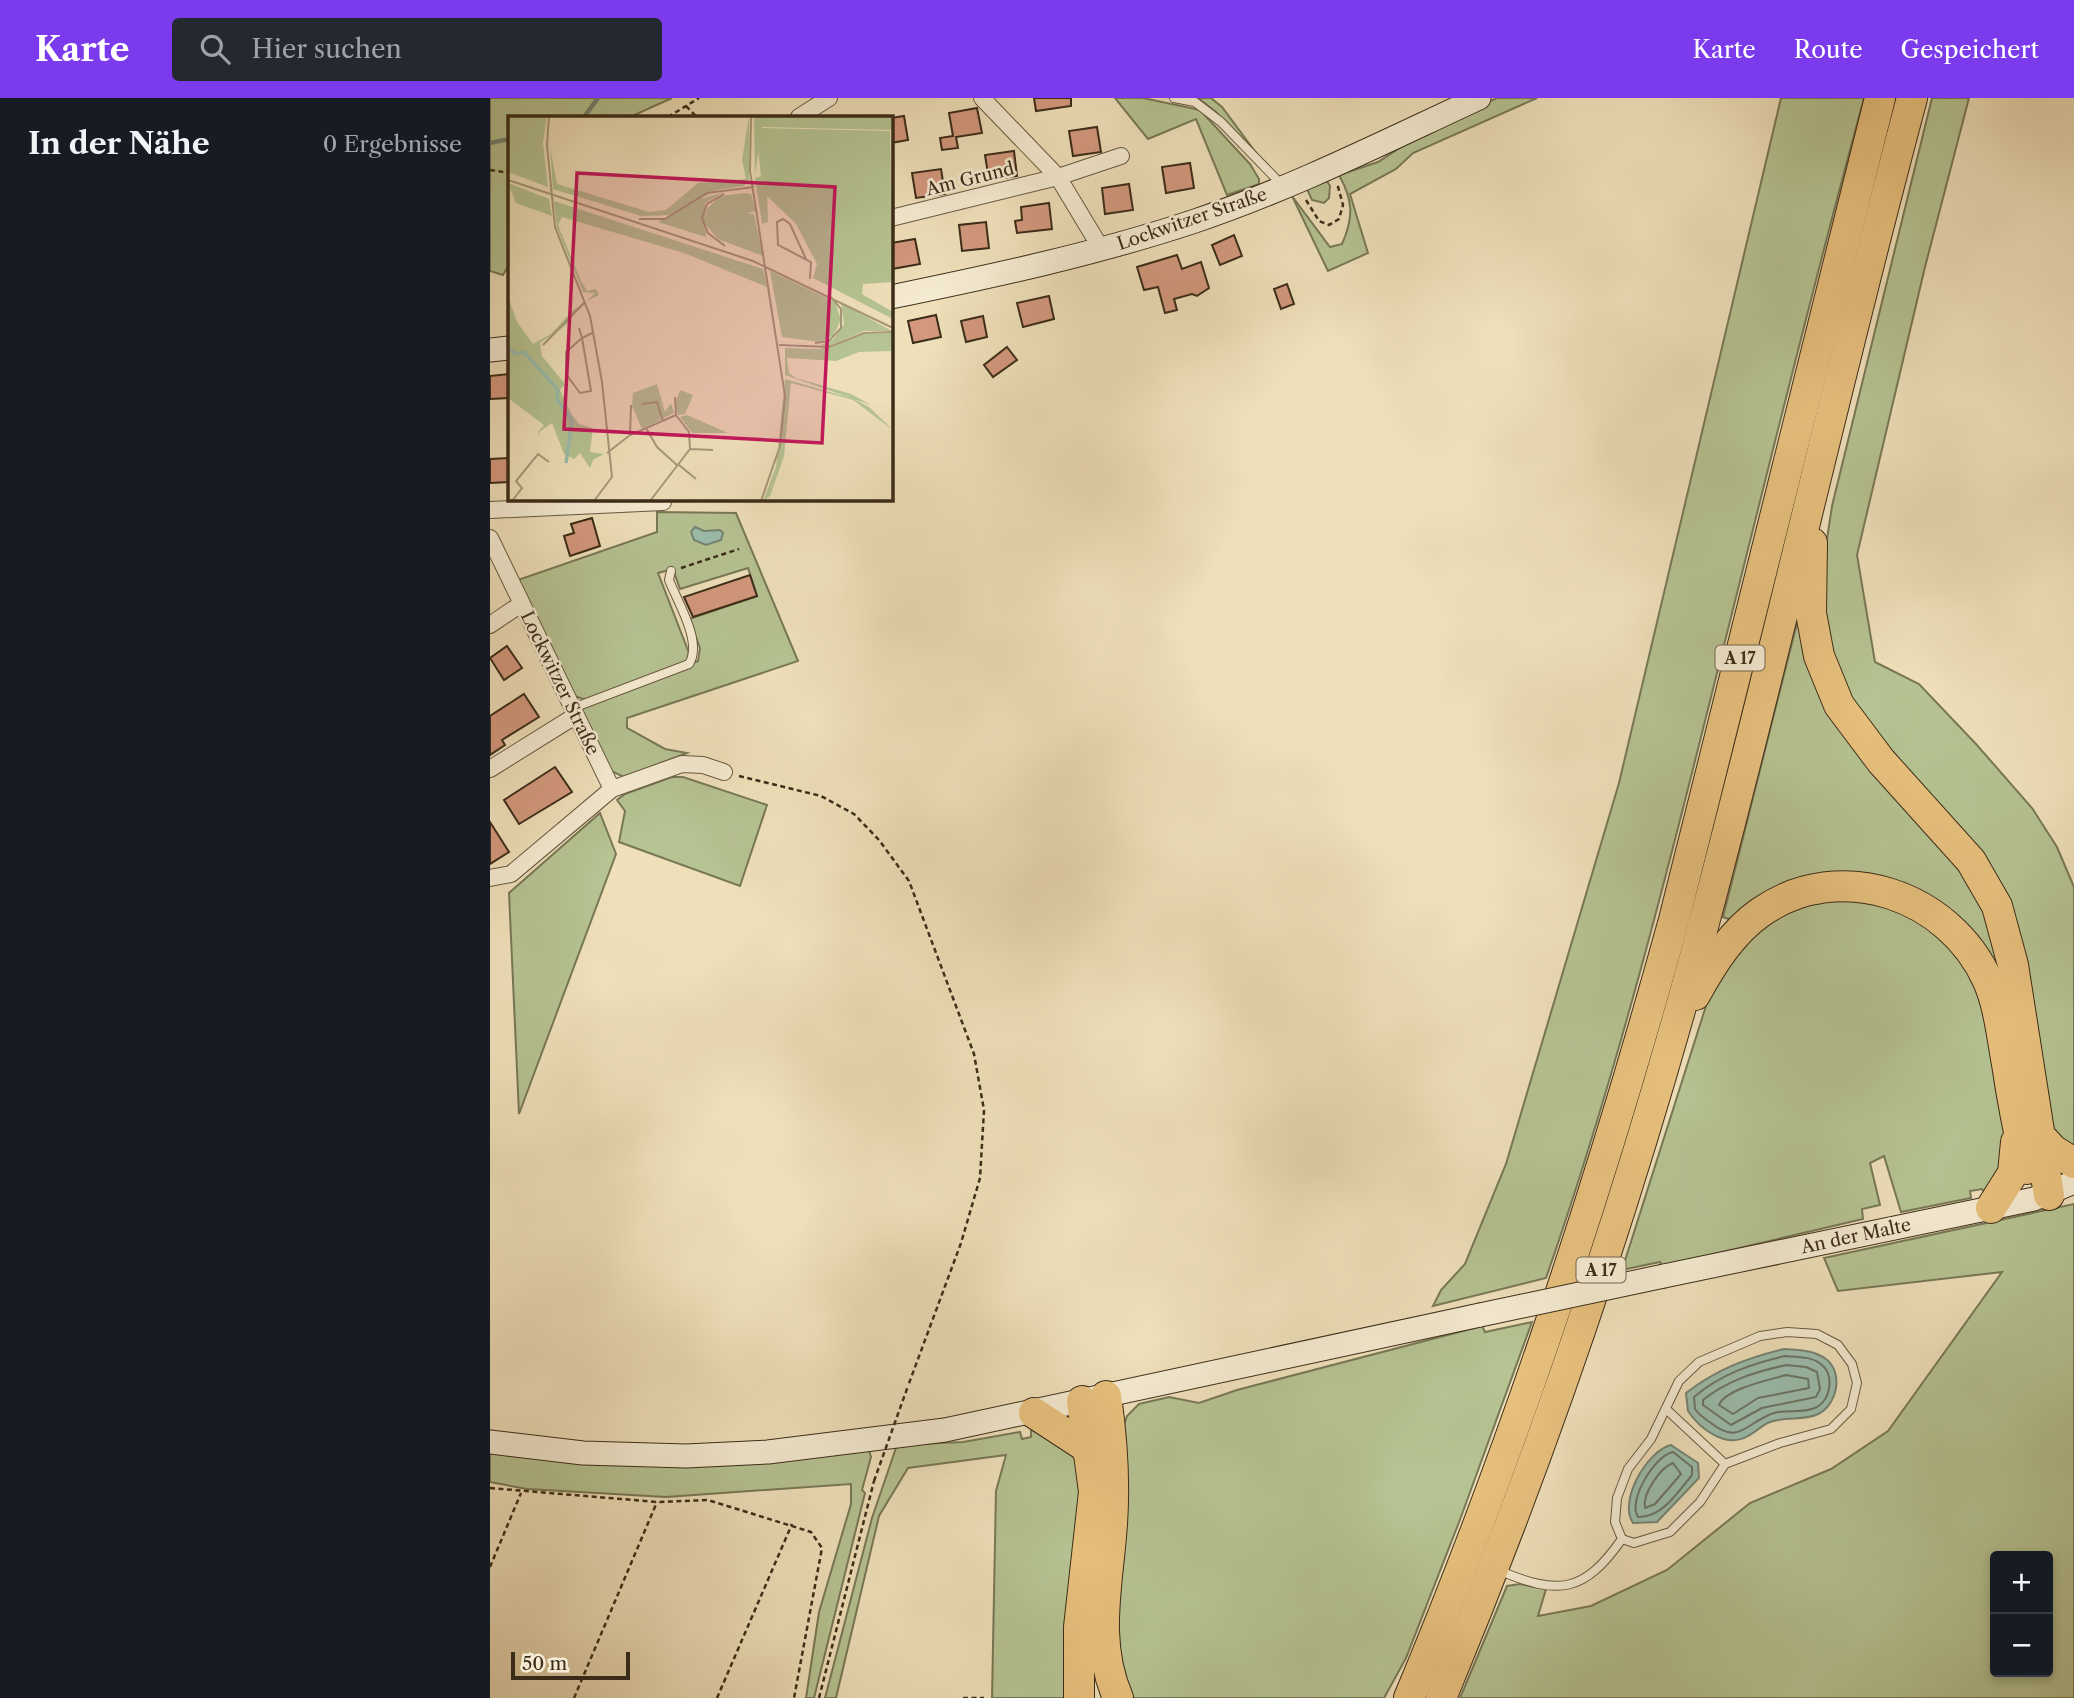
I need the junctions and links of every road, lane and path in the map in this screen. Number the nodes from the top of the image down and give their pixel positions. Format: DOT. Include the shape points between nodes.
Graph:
graph roads {
  1 [pos="699,98"];
  2 [pos="829,98"];
  3 [pos="982,98"];
  4 [pos="1174,98"];
  5 [pos="1479,98"];
  6 [pos="1880,98"];
  7 [pos="1912,98"];
  8 [pos="686,106"];
  9 [pos="670,116"];
  10 [pos="696,116"];
  11 [pos="801,116"];
  12 [pos="1121,156"];
  13 [pos="1329,168"];
  14 [pos="490,170"];
  15 [pos="508,173"];
  16 [pos="1058,177"];
  17 [pos="1290,185"];
  18 [pos="892,218"];
  19 [pos="1102,250"];
  20 [pos="892,298"];
  21 [pos="508,348"];
  22 [pos="490,350"];
  23 [pos="1812,493"];
  24 [pos="663,502"];
  25 [pos="490,510"];
  26 [pos="490,538"];
  27 [pos="739,549"];
  28 [pos="671,571"];
  29 [pos="522,604"];
  30 [pos="490,625"];
  31 [pos="573,713"];
  32 [pos="490,769"];
  33 [pos="724,772"];
  34 [pos="612,789"];
  35 [pos="490,878"];
  36 [pos="1672,1034"];
  37 [pos="2028,1128"];
  38 [pos="2074,1163"];
  39 [pos="2058,1193"];
  40 [pos="1992,1208"];
  41 [pos="1094,1398"];
  42 [pos="1666,1409"];
  43 [pos="1034,1413"];
  44 [pos="490,1442"];
  45 [pos="1091,1455"];
  46 [pos="1725,1464"];
  47 [pos="490,1488"];
  48 [pos="522,1493"];
  49 [pos="657,1502"];
  50 [pos="792,1524"];
  51 [pos="1622,1539"];
  52 [pos="490,1567"];
  53 [pos="1495,1569"];
  54 [pos="1415,1686"];
  55 [pos="574,1698"];
  56 [pos="717,1698"];
  57 [pos="794,1698"];
  58 [pos="819,1698"];
  59 [pos="963,1698"];
  60 [pos="984,1698"];
  61 [pos="1079,1698"];
  62 [pos="1118,1698"];
  63 [pos="1400,1698"];
  64 [pos="1441,1698"];
  1 -- 8 [label="path"];
  2 -- 11 [label="street"];
  3 -- 16 [label="street, Am Grund"];
  4 -- 17 [label="lane" via="1195,102"];
  5 -- 13 [label="main road, Lockwitzer Straße"];
  6 -- 54 [label="highway, A 17" via="1638,1051 1543,1347"];
  7 -- 23 [label="highway, A 17"];
  8 -- 9 [label="path"];
  8 -- 10 [label="path"];
  12 -- 16 [label="street, Am Grund"];
  13 -- 17 [label="main road, Lockwitzer Straße"];
  13 -- 17 [label="path" via="1343,205 1339,219 1329,225 1320,221"];
  14 -- 15 [label="path"];
  16 -- 18 [label="street, Am Grund"];
  16 -- 19 [label="street, Am Grund"];
  17 -- 19 [label="main road, Lockwitzer Straße"];
  19 -- 20 [label="main road, Lockwitzer Straße"];
  21 -- 22 [label="main road"];
  23 -- 36 [label="highway, A 17"];
  23 -- 37 [label="highway" via="1811,613 1819,656 1839,705 1856,730 1972,861 1997,906 2013,965"];
  24 -- 25 [label="street"];
  26 -- 29 [label="street, Lockwitzer Straße"];
  27 -- 28 [label="path"];
  28 -- 31 [label="lane" via="668,580 694,643 690,664"];
  29 -- 30 [label="street"];
  29 -- 31 [label="street, Lockwitzer Straße"];
  31 -- 32 [label="street"];
  31 -- 34 [label="street, Lockwitzer Straße"];
  33 -- 34 [label="street" via="682,764"];
  33 -- 58 [label="path, bridge" via="821,796 854,814 879,840 909,881 974,1054 984,1110 980,1178 961,1243 874,1481"];
  34 -- 35 [label="street" via="511,874"];
  36 -- 37 [label="highway" via="1710,967 1759,913 1818,888 1860,887 1894,894 1925,907 1969,947 1979,964 1989,983"];
  36 -- 53 [label="highway, A 17" via="1615,1229"];
  37 -- 38 [label="highway"];
  37 -- 39 [label="highway"];
  37 -- 40 [label="highway" via="2013,1173"];
  39 -- 40 [label="main road, An der Malte"];
  40 -- 41 [label="main road, An der Malte, bridge"];
  41 -- 43 [label="main road, An der Malte"];
  41 -- 45 [label="highway"];
  41 -- 62 [label="highway" via="1114,1483 1102,1635 1107,1672"];
  42 -- 46 [label="lane"];
  42 -- 46 [label="lane" via="1679,1381 1699,1362 1760,1336 1816,1334 1838,1345 1852,1364 1857,1383 1851,1409 1831,1429"];
  42 -- 51 [label="lane" via="1616,1497 1615,1522"];
  43 -- 44 [label="main road, An der Malte" via="945,1430 768,1452 686,1456 583,1453"];
  43 -- 45 [label="highway"];
  45 -- 61 [label="highway" via="1094,1492 1077,1652"];
  46 -- 51 [label="lane" via="1700,1502 1670,1532 1633,1544"];
  47 -- 48 [label="path"];
  48 -- 49 [label="path"];
  48 -- 52 [label="path"];
  49 -- 50 [label="path" via="708,1500"];
  49 -- 55 [label="path"];
  50 -- 56 [label="path"];
  50 -- 57 [label="path" via="811,1532 822,1548"];
  51 -- 53 [label="lane" via="1601,1568 1585,1580 1565,1586 1520,1580"];
  53 -- 64 [label="highway, A 17"];
  54 -- 63 [label="highway"];
  59 -- 60 [label="path"];
}
